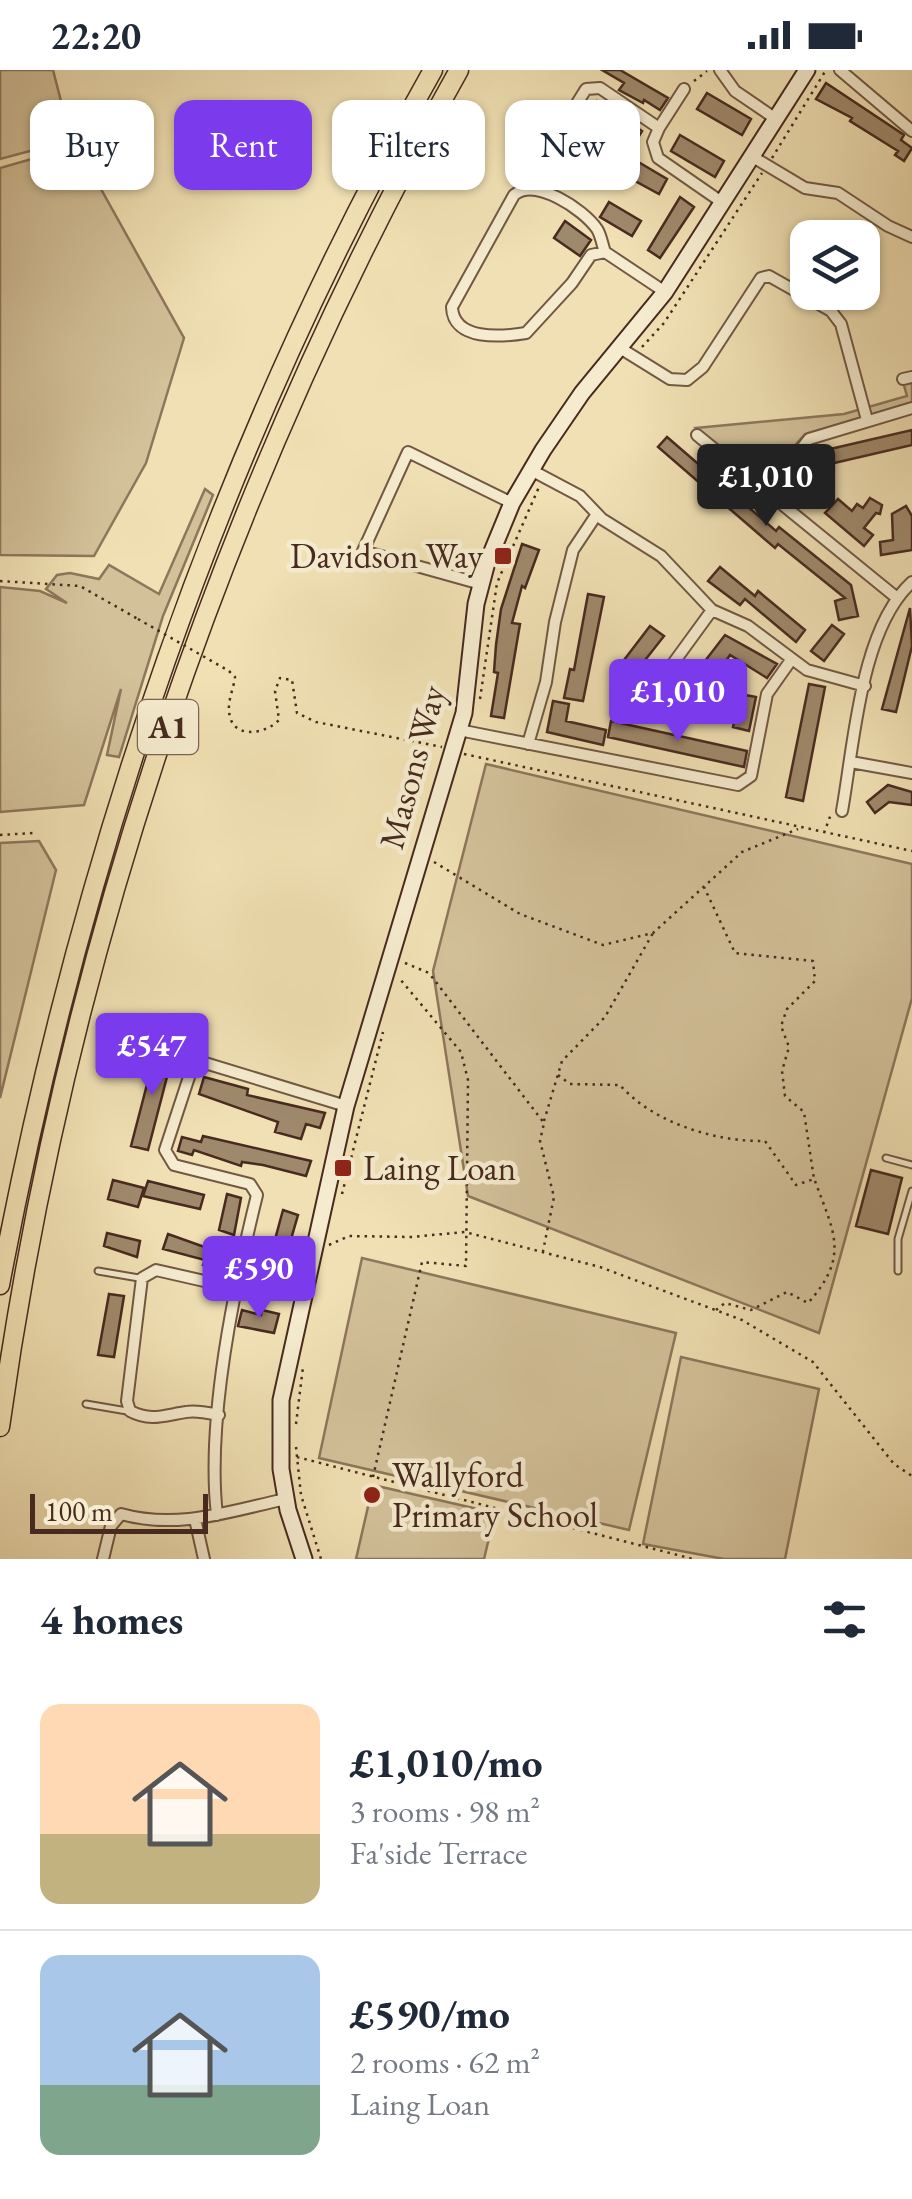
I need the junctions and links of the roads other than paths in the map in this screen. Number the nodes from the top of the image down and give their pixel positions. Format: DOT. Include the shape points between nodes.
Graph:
graph roads {
  1 [pos="433,70"];
  2 [pos="459,70"];
  3 [pos="720,70"];
  4 [pos="807,70"];
  5 [pos="840,70"];
  6 [pos="684,89"];
  7 [pos="579,100"];
  8 [pos="617,100"];
  9 [pos="640,116"];
  10 [pos="776,119"];
  11 [pos="658,128"];
  12 [pos="912,131"];
  13 [pos="752,156"];
  14 [pos="521,190"];
  15 [pos="540,190"];
  16 [pos="723,204"];
  17 [pos="912,237"];
  18 [pos="605,252"];
  19 [pos="665,292"];
  20 [pos="627,352"];
  21 [pos="912,408"];
  22 [pos="868,420"];
  23 [pos="697,435"];
  24 [pos="537,473"];
  25 [pos="768,492"];
  26 [pos="512,503"];
  27 [pos="597,514"];
  28 [pos="912,582"];
  29 [pos="481,584"];
  30 [pos="897,598"];
  31 [pos="712,610"];
  32 [pos="791,660"];
  33 [pos="865,686"];
  34 [pos="655,701"];
  35 [pos="463,731"];
  36 [pos="528,744"];
  37 [pos="851,762"];
  38 [pos="912,772"];
  39 [pos="842,811"];
  40 [pos="346,1106"];
  41 [pos="886,1158"];
  42 [pos="912,1164"];
  43 [pos="912,1191"];
  44 [pos="98,1271"];
  45 [pos="898,1271"];
  46 [pos="142,1278"];
  47 [pos="0,1286"];
  48 [pos="235,1288"];
  49 [pos="86,1404"];
  50 [pos="130,1410"];
  51 [pos="219,1415"];
  52 [pos="0,1427"];
  53 [pos="286,1499"];
  54 [pos="216,1515"];
  55 [pos="195,1520"];
  56 [pos="103,1559"];
  57 [pos="204,1559"];
  58 [pos="304,1559"];
  1 -- 47 [label="highway, A1" via="288,359 167,658 72,964"];
  2 -- 52 [label="highway, A1" via="354,269 296,398 167,729 63,1095"];
  3 -- 10 [label="street" via="734,91"];
  4 -- 10 [label="street, Masons Way"];
  5 -- 12 [label="street"];
  6 -- 11 [label="street"];
  7 -- 8 [label="street" via="586,89 600,88"];
  9 -- 11 [label="street"];
  10 -- 13 [label="street, Masons Way"];
  11 -- 16 [label="street" via="658,158"];
  13 -- 16 [label="street, Masons Way"];
  13 -- 17 [label="street" via="805,188 838,193"];
  14 -- 18 [label="street" via="452,307 458,326 476,334 526,333 591,255"];
  15 -- 18 [label="street" via="588,220"];
  16 -- 19 [label="street, Masons Way"];
  18 -- 19 [label="street"];
  19 -- 20 [label="street, Masons Way"];
  20 -- 22 [label="street" via="670,379 686,380 703,367 769,276 831,310 841,324"];
  20 -- 24 [label="street, Masons Way" via="567,413"];
  21 -- 22 [label="street"];
  22 -- 25 [label="street" via="809,438"];
  23 -- 25 [label="street"];
  24 -- 26 [label="street, Masons Way"];
  24 -- 27 [label="street" via="580,496"];
  25 -- 30 [label="street"];
  26 -- 29 [label="street, Masons Way"];
  26 -- 29 [label="street" via="416,452 406,454 362,551"];
  27 -- 31 [label="street" via="661,556"];
  27 -- 36 [label="street" via="573,550"];
  28 -- 30 [label="street"];
  29 -- 35 [label="street, Masons Way"];
  30 -- 33 [label="street" via="879,632"];
  31 -- 32 [label="street" via="748,626"];
  31 -- 34 [label="street" via="669,669"];
  32 -- 33 [label="street"];
  32 -- 36 [label="street" via="767,694 751,776 738,785"];
  33 -- 37 [label="street"];
  35 -- 36 [label="street"];
  35 -- 40 [label="street, Masons Way"];
  37 -- 38 [label="street"];
  37 -- 39 [label="street"];
  40 -- 48 [label="street" via="212,1063 190,1074 168,1158 250,1184 258,1194"];
  40 -- 53 [label="street, Masons Way" via="321,1244 281,1400"];
  41 -- 42 [label="lane"];
  43 -- 45 [label="lane" via="898,1239"];
  44 -- 46 [label="lane"];
  46 -- 48 [label="street" via="156,1270"];
  46 -- 50 [label="street"];
  48 -- 51 [label="street"];
  49 -- 50 [label="lane"];
  50 -- 51 [label="street" via="164,1418 189,1411"];
  51 -- 54 [label="street" via="212,1477"];
  53 -- 54 [label="street"];
  53 -- 58 [label="street, Masons Way"];
  54 -- 55 [label="street"];
  55 -- 56 [label="street" via="148,1522 121,1514"];
  55 -- 57 [label="street"];
}
